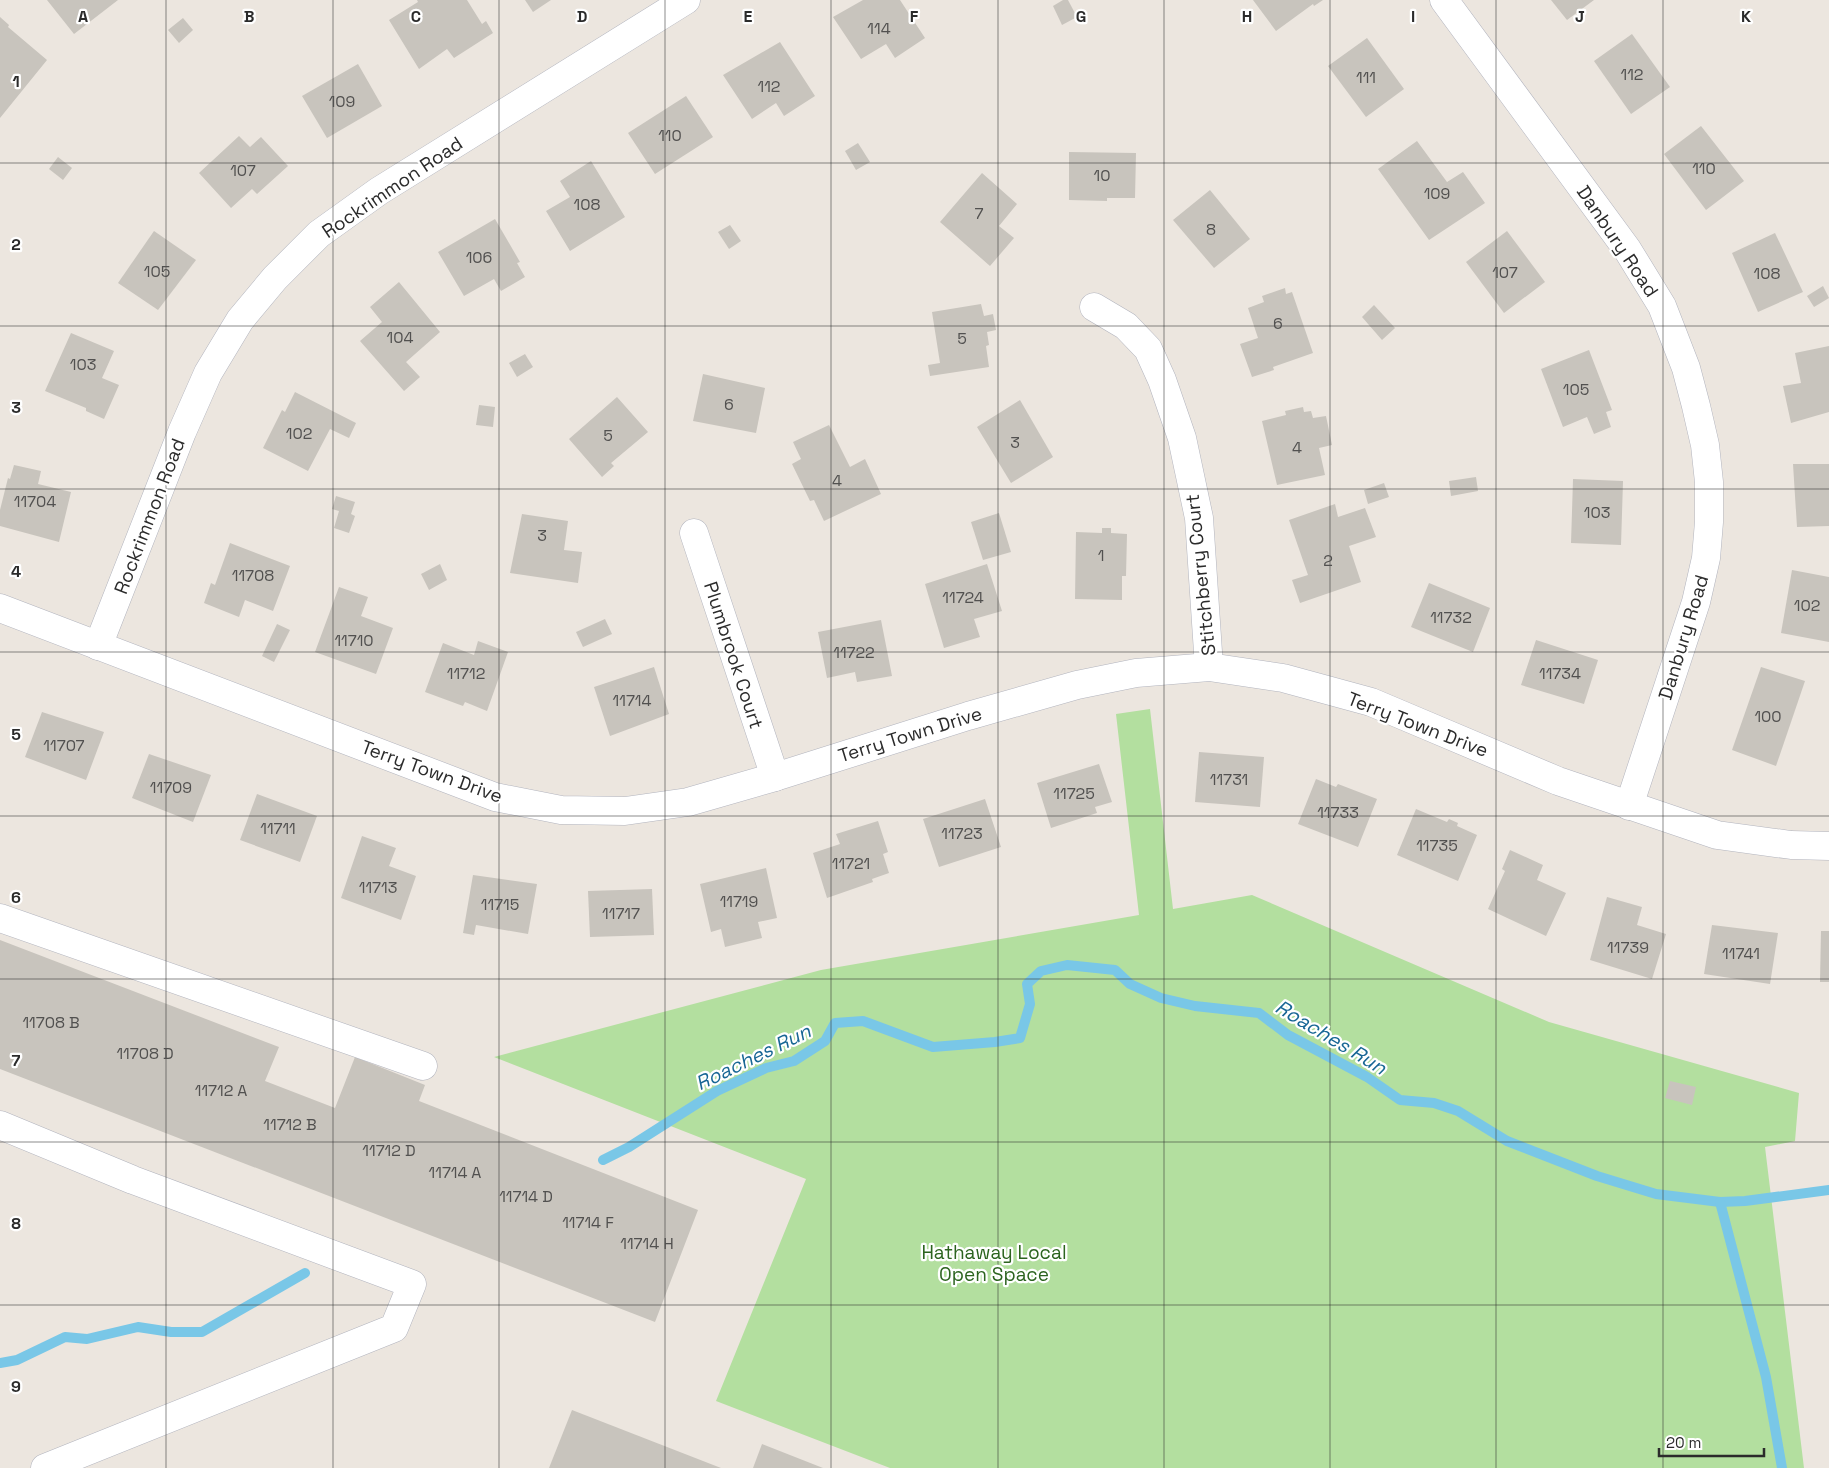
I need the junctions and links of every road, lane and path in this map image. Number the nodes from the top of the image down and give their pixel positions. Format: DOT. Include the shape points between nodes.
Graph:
graph roads {
  1 [pos="686,0"];
  2 [pos="1444,0"];
  3 [pos="1094,307"];
  4 [pos="694,533"];
  5 [pos="0,608"];
  6 [pos="98,646"];
  7 [pos="1209,667"];
  8 [pos="775,777"];
  9 [pos="1629,806"];
  10 [pos="1829,846"];
  11 [pos="0,918"];
  12 [pos="423,1066"];
  13 [pos="0,1125"];
  14 [pos="45,1468"];
  1 -- 6 [label="street, Rockrimmon Road" via="380,191 319,234 275,278 240,320 208,373"];
  2 -- 9 [label="street, Danbury Road" via="1627,249 1662,306 1686,368 1705,445 1709,522 1706,558 1696,602"];
  3 -- 7 [label="street, Stitchberry Court" via="1126,326 1148,349 1182,438 1199,518"];
  4 -- 8 [label="street, Plumbrook Court"];
  5 -- 6 [label="street, Terry Town Drive"];
  6 -- 8 [label="street, Terry Town Drive" via="495,796 562,810 625,811 688,802"];
  7 -- 8 [label="street, Terry Town Drive" via="1136,673 1077,685"];
  7 -- 9 [label="street, Terry Town Drive" via="1283,678 1371,702 1558,781"];
  9 -- 10 [label="street, Terry Town Drive" via="1717,835 1791,845"];
  11 -- 12 [label="street"];
  13 -- 14 [label="street" via="132,1180 412,1284 394,1328"];
}
